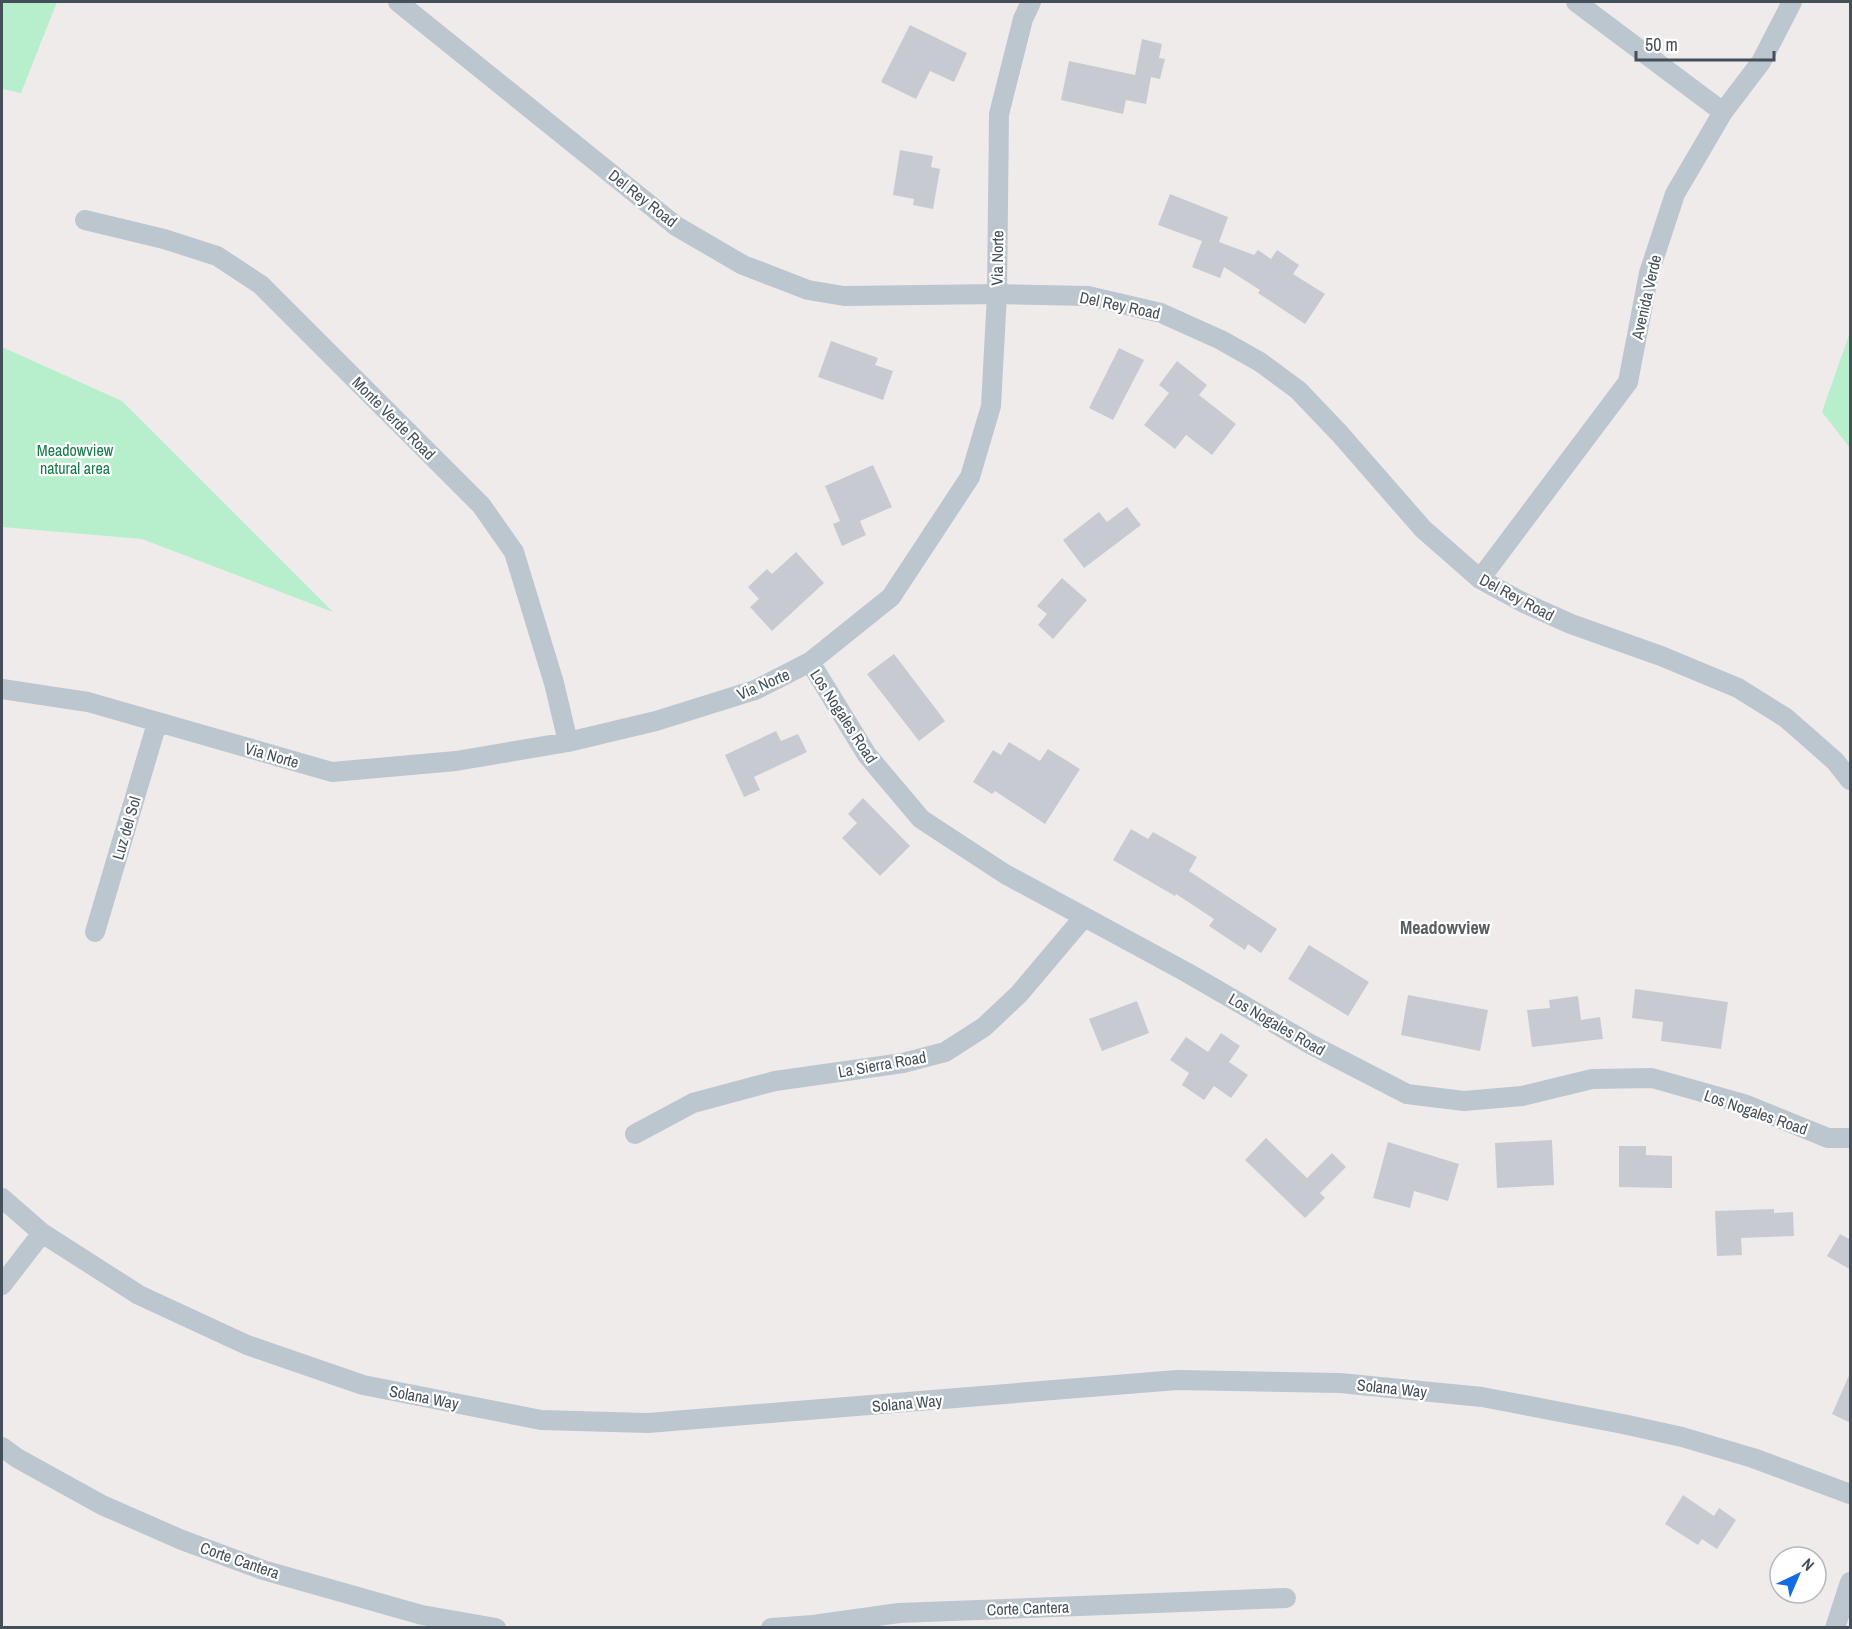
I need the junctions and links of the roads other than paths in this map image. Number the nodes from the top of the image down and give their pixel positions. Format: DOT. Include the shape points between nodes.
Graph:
graph roads {
  1 [pos="398,2"];
  2 [pos="1031,2"];
  3 [pos="1576,2"];
  4 [pos="1792,2"];
  5 [pos="1723,112"];
  6 [pos="85,220"];
  7 [pos="997,294"];
  8 [pos="1480,579"];
  9 [pos="810,663"];
  10 [pos="2,689"];
  11 [pos="157,723"];
  12 [pos="568,742"];
  13 [pos="1851,780"];
  14 [pos="1084,917"];
  15 [pos="95,932"];
  16 [pos="635,1134"];
  17 [pos="1851,1138"];
  18 [pos="2,1198"];
  19 [pos="42,1233"];
  20 [pos="2,1285"];
  21 [pos="2,1447"];
  22 [pos="1851,1494"];
  23 [pos="1851,1582"];
  24 [pos="1286,1598"];
  25 [pos="900,1620"];
  26 [pos="496,1628"];
  27 [pos="771,1628"];
  28 [pos="1835,1628"];
  1 -- 7 [label="street, Del Rey Road" via="676,225 743,266 808,290 844,296"];
  2 -- 7 [label="street, Via Norte" via="1023,19 999,114"];
  3 -- 5 [label="street"];
  4 -- 5 [label="street, Avenida Verde" via="1761,62"];
  5 -- 8 [label="street, Avenida Verde" via="1676,194 1649,273 1628,382"];
  6 -- 12 [label="street, Monte Verde Road" via="217,256 261,285 481,505 514,552 555,683"];
  7 -- 8 [label="street, Del Rey Road" via="1088,296 1161,313 1260,362 1298,390 1423,528"];
  7 -- 9 [label="street, Via Norte" via="991,406 970,477 891,597"];
  8 -- 13 [label="street, Del Rey Road" via="1571,624 1738,688 1786,718"];
  9 -- 12 [label="street, Via Norte" via="755,690 656,721"];
  9 -- 14 [label="street, Los Nogales Road" via="867,755 921,819 1005,874"];
  10 -- 11 [label="street, Via Norte" via="88,702"];
  11 -- 12 [label="street, Via Norte" via="333,772 456,761"];
  11 -- 15 [label="street, Luz del Sol"];
  14 -- 16 [label="street, La Sierra Road" via="1019,994 984,1027 945,1052 903,1063 775,1081 693,1103"];
  14 -- 17 [label="street, Los Nogales Road" via="1407,1094 1464,1101 1522,1096 1592,1079 1652,1078 1744,1104 1828,1138"];
  18 -- 19 [label="street, Solana Way"];
  19 -- 20 [label="street"];
  19 -- 22 [label="street, Solana Way" via="139,1295 247,1345 363,1385 541,1420 648,1423 1177,1380 1340,1383 1482,1397 1623,1424 1753,1458"];
  21 -- 26 [label="street, Corte Cantera" via="102,1504 182,1540 264,1570 422,1615"];
  23 -- 28 [label="street"];
  24 -- 25 [label="street, Corte Cantera"];
  25 -- 27 [label="street, Corte Cantera"];
}
